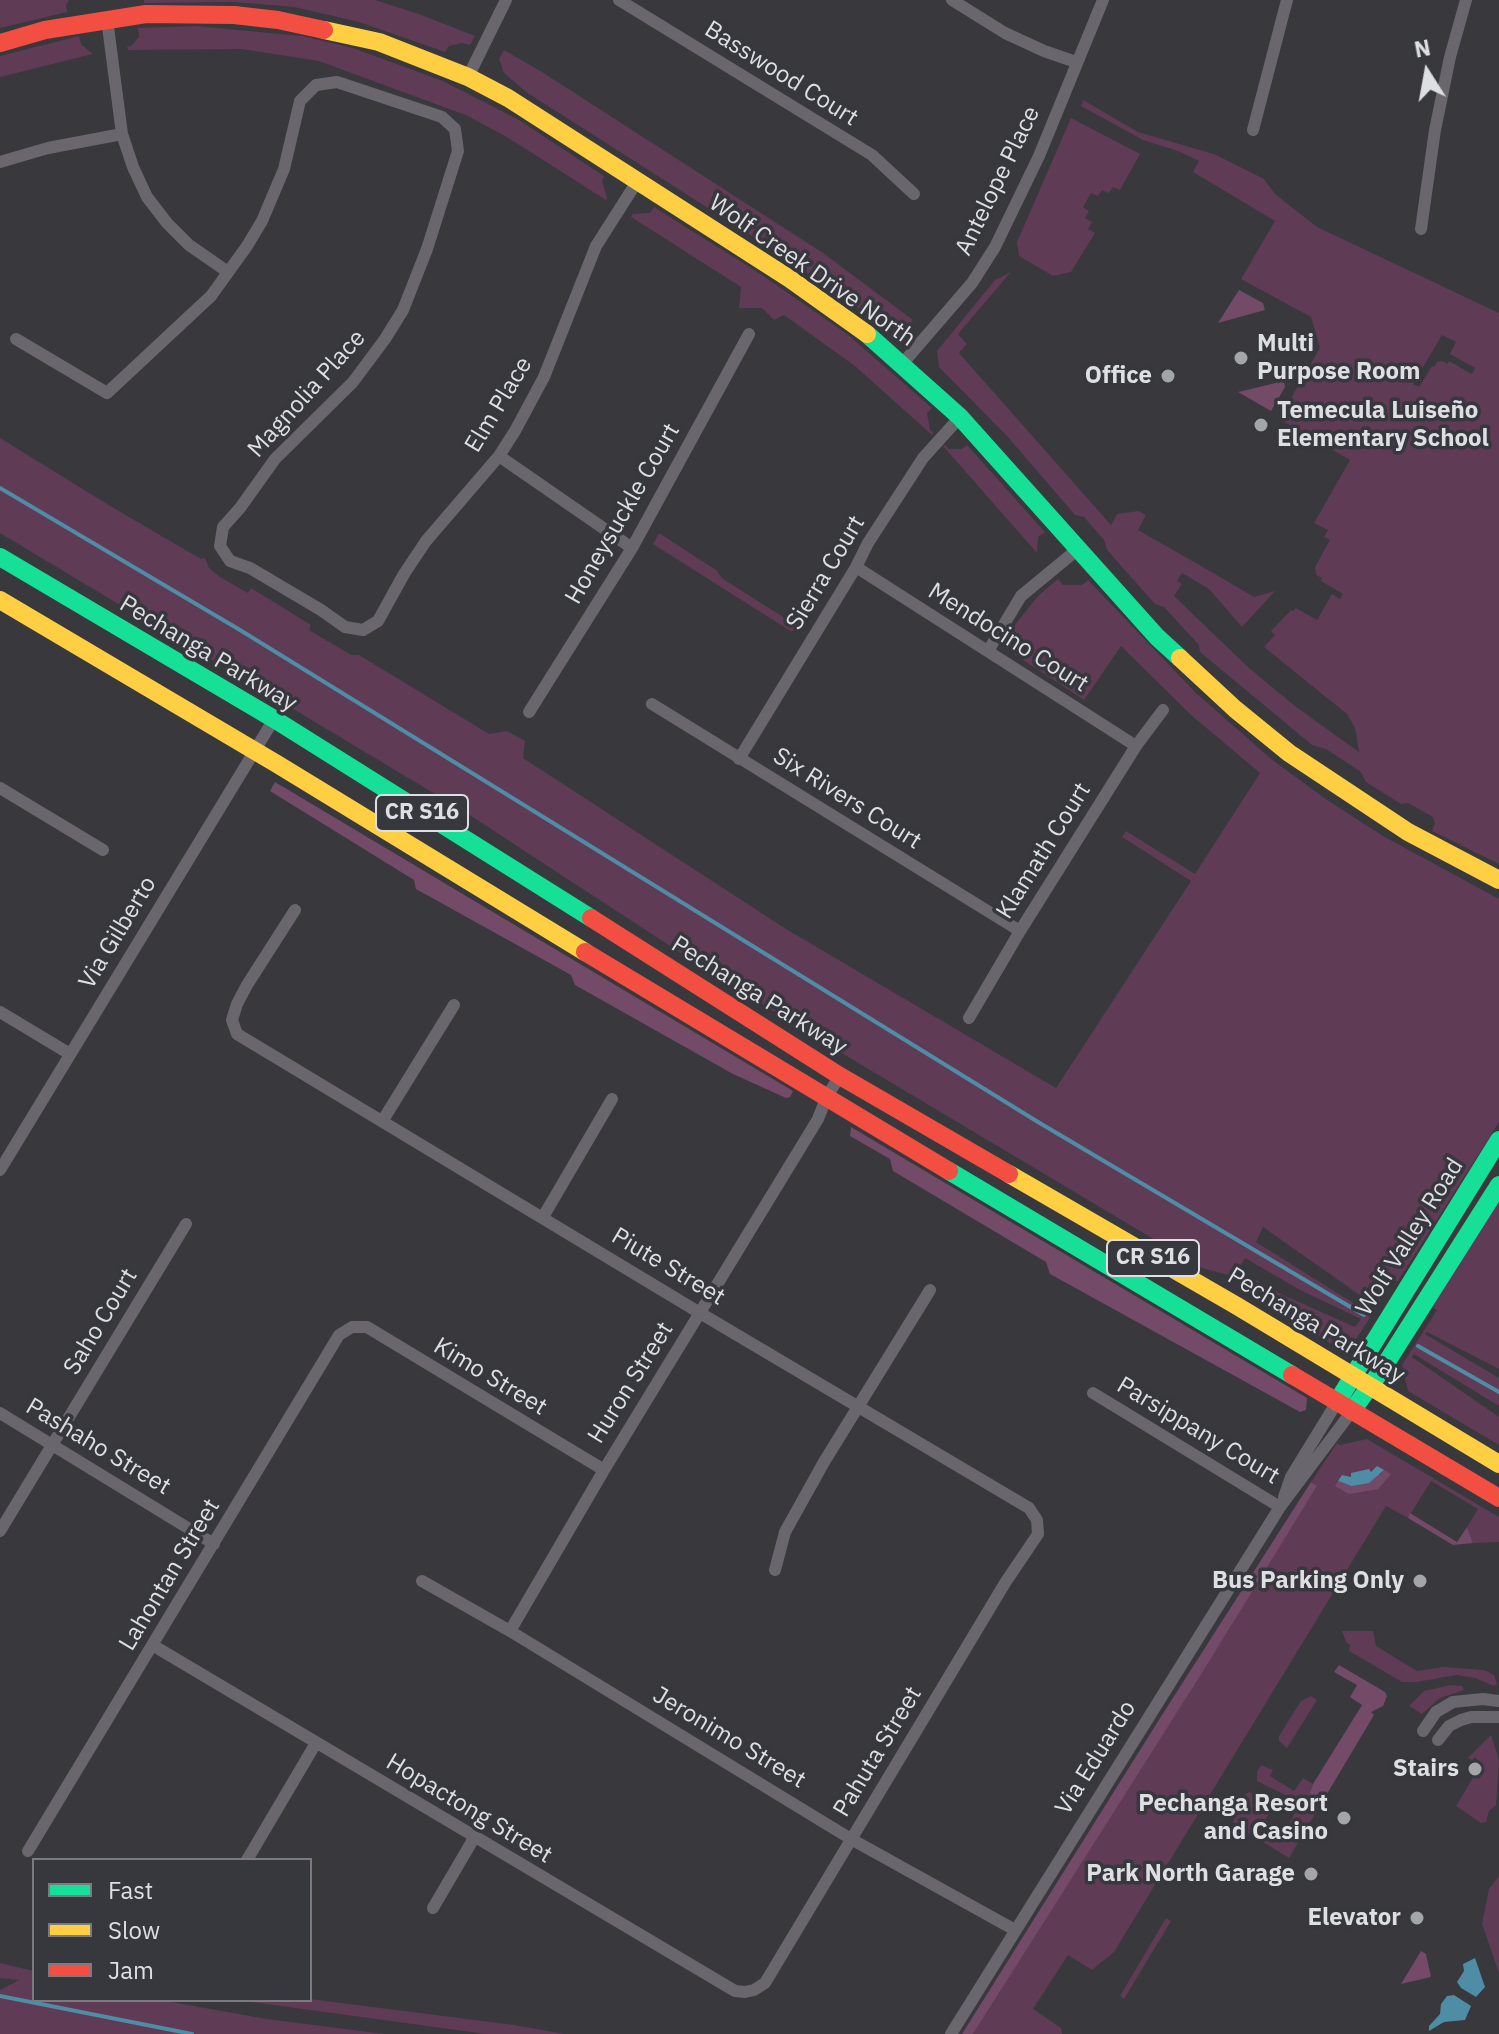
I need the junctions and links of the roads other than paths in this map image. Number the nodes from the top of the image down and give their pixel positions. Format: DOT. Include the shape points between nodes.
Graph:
graph roads {
  1 [pos="506,0"];
  2 [pos="619,0"];
  3 [pos="952,0"];
  4 [pos="1103,0"];
  5 [pos="1287,0"];
  6 [pos="1466,0"];
  7 [pos="106,9"];
  8 [pos="0,43"];
  9 [pos="1076,62"];
  10 [pos="468,77"];
  11 [pos="1253,130"];
  12 [pos="122,134"];
  13 [pos="0,162"];
  14 [pos="638,180"];
  15 [pos="914,194"];
  16 [pos="1421,229"];
  17 [pos="228,272"];
  18 [pos="749,334"];
  19 [pos="16,339"];
  20 [pos="903,363"];
  21 [pos="960,417"];
  22 [pos="499,456"];
  23 [pos="632,548"];
  24 [pos="1078,549"];
  25 [pos="0,557"];
  26 [pos="856,567"];
  27 [pos="0,600"];
  28 [pos="363,630"];
  29 [pos="988,651"];
  30 [pos="652,704"];
  31 [pos="1163,710"];
  32 [pos="529,712"];
  33 [pos="274,719"];
  34 [pos="1136,746"];
  35 [pos="253,751"];
  36 [pos="739,759"];
  37 [pos="0,788"];
  38 [pos="103,850"];
  39 [pos="1499,880"];
  40 [pos="295,910"];
  41 [pos="1020,931"];
  42 [pos="454,1005"];
  43 [pos="0,1012"];
  44 [pos="969,1018"];
  45 [pos="70,1054"];
  46 [pos="840,1076"];
  47 [pos="827,1096"];
  48 [pos="612,1099"];
  49 [pos="383,1120"];
  50 [pos="1499,1140"];
  51 [pos="1482,1168"];
  52 [pos="0,1170"];
  53 [pos="1499,1185"];
  54 [pos="543,1217"];
  55 [pos="186,1224"];
  56 [pos="1463,1241"];
  57 [pos="930,1290"];
  58 [pos="700,1313"];
  59 [pos="352,1327"];
  60 [pos="1352,1376"];
  61 [pos="1370,1387"];
  62 [pos="1093,1393"];
  63 [pos="859,1405"];
  64 [pos="1345,1406"];
  65 [pos="0,1413"];
  66 [pos="53,1443"];
  67 [pos="1499,1464"];
  68 [pos="604,1470"];
  69 [pos="1499,1498"];
  70 [pos="1280,1507"];
  71 [pos="0,1531"];
  72 [pos="214,1544"];
  73 [pos="1031,1546"];
  74 [pos="775,1570"];
  75 [pos="422,1581"];
  76 [pos="510,1631"];
  77 [pos="154,1646"];
  78 [pos="1499,1701"];
  79 [pos="1499,1717"];
  80 [pos="1423,1731"];
  81 [pos="1438,1740"];
  82 [pos="316,1743"];
  83 [pos="474,1838"];
  84 [pos="851,1839"];
  85 [pos="28,1851"];
  86 [pos="248,1858"];
  87 [pos="433,1908"];
  88 [pos="1015,1930"];
  89 [pos="765,1983"];
  90 [pos="951,2034"];
  1 -- 10 [label="street"];
  2 -- 15 [label="street, Basswood Court" via="872,155"];
  3 -- 9 [label="street" via="1005,33"];
  4 -- 9 [label="street, Antelope Place"];
  5 -- 11 [label="street"];
  6 -- 16 [label="street" via="1435,130"];
  7 -- 8 [label="main road, Wolf Creek Drive North"];
  7 -- 10 [label="main road, Wolf Creek Drive North" via="278,20 379,42"];
  7 -- 12 [label="street"];
  9 -- 20 [label="street, Antelope Place" via="995,247 972,283"];
  10 -- 14 [label="main road, Wolf Creek Drive North"];
  12 -- 13 [label="street"];
  12 -- 17 [label="street" via="147,197 189,245"];
  14 -- 20 [label="main road, Wolf Creek Drive North" via="790,279"];
  14 -- 22 [label="street, Elm Place" via="596,246 544,377"];
  17 -- 19 [label="street" via="211,296 107,393"];
  17 -- 28 [label="street, Magnolia Place" via="262,221 284,169 300,101 316,85 337,82 442,117 455,129 458,151 403,310 353,382 275,459 223,527 220,546 230,561 345,627"];
  18 -- 23 [label="street, Honeysuckle Court"];
  20 -- 21 [label="main road, Wolf Creek Drive North"];
  21 -- 24 [label="main road, Wolf Creek Drive North"];
  21 -- 26 [label="street, Sierra Court" via="923,458"];
  22 -- 23 [label="street"];
  22 -- 28 [label="street, Elm Place" via="426,541 378,621"];
  23 -- 32 [label="street, Honeysuckle Court"];
  24 -- 29 [label="street" via="1021,596"];
  24 -- 39 [label="main road, Wolf Creek Drive North" via="1157,637 1289,753 1408,832"];
  25 -- 33 [label="main road, Pechanga Parkway / CR S16"];
  26 -- 29 [label="street, Mendocino Court"];
  26 -- 36 [label="street, Sierra Court"];
  27 -- 35 [label="main road, Pechanga Parkway / CR S16"];
  29 -- 34 [label="street, Mendocino Court"];
  30 -- 36 [label="street, Six Rivers Court"];
  31 -- 34 [label="street, Klamath Court"];
  33 -- 35 [label="street, Via Gilberto"];
  33 -- 46 [label="main road, Pechanga Parkway / CR S16"];
  34 -- 41 [label="street, Klamath Court"];
  35 -- 45 [label="street, Via Gilberto"];
  35 -- 47 [label="main road, Pechanga Parkway / CR S16"];
  36 -- 41 [label="street, Six Rivers Court"];
  37 -- 38 [label="street"];
  40 -- 49 [label="street, Piute Street" via="237,1004 232,1020 237,1034"];
  41 -- 44 [label="street, Klamath Court"];
  42 -- 49 [label="street"];
  43 -- 45 [label="street"];
  45 -- 52 [label="street, Via Gilberto"];
  46 -- 47 [label="street, Huron Street"];
  46 -- 60 [label="main road, Pechanga Parkway / CR S16"];
  47 -- 58 [label="street, Huron Street"];
  47 -- 64 [label="main road, Pechanga Parkway / CR S16"];
  48 -- 54 [label="street"];
  49 -- 54 [label="street, Piute Street"];
  50 -- 51 [label="main road, Wolf Valley Road"];
  51 -- 56 [label="main road" via="1488,1180 1463,1222"];
  51 -- 60 [label="main road, Wolf Valley Road"];
  53 -- 56 [label="main road, Wolf Valley Road"];
  54 -- 58 [label="street, Piute Street"];
  55 -- 66 [label="street, Saho Court"];
  56 -- 61 [label="main road, Wolf Valley Road"];
  57 -- 63 [label="street"];
  58 -- 63 [label="street, Piute Street"];
  58 -- 68 [label="street, Huron Street"];
  59 -- 68 [label="street, Kimo Street" via="367,1327"];
  59 -- 72 [label="street, Lahontan Street" via="339,1335"];
  60 -- 61 [label="main road, Pechanga Parkway / CR S16"];
  60 -- 64 [label="main road, Wolf Valley Road"];
  61 -- 64 [label="main road, Wolf Valley Road"];
  61 -- 67 [label="main road, Pechanga Parkway / CR S16"];
  62 -- 70 [label="street, Parsippany Court"];
  63 -- 73 [label="street, Piute Street" via="1029,1508 1038,1534"];
  63 -- 74 [label="street" via="785,1532"];
  64 -- 69 [label="main road, Pechanga Parkway / CR S16"];
  64 -- 70 [label="street, Via Eduardo"];
  65 -- 66 [label="street, Pashaho Street"];
  66 -- 71 [label="street, Saho Court"];
  66 -- 72 [label="street, Pashaho Street"];
  68 -- 76 [label="street, Huron Street"];
  70 -- 88 [label="street, Via Eduardo"];
  72 -- 77 [label="street, Lahontan Street"];
  73 -- 84 [label="street, Pahuta Street"];
  75 -- 76 [label="street, Jeronimo Street"];
  76 -- 84 [label="street, Jeronimo Street"];
  77 -- 82 [label="street, Hopactong Street"];
  77 -- 85 [label="street, Lahontan Street"];
  78 -- 80 [label="street" via="1453,1702 1436,1712"];
  79 -- 81 [label="street" via="1461,1720"];
  82 -- 83 [label="street, Hopactong Street"];
  82 -- 86 [label="street"];
  83 -- 87 [label="street"];
  83 -- 89 [label="street, Hopactong Street" via="735,1991"];
  84 -- 88 [label="street, Jeronimo Street"];
  84 -- 89 [label="street, Pahuta Street"];
  88 -- 90 [label="street, Via Eduardo"];
}
